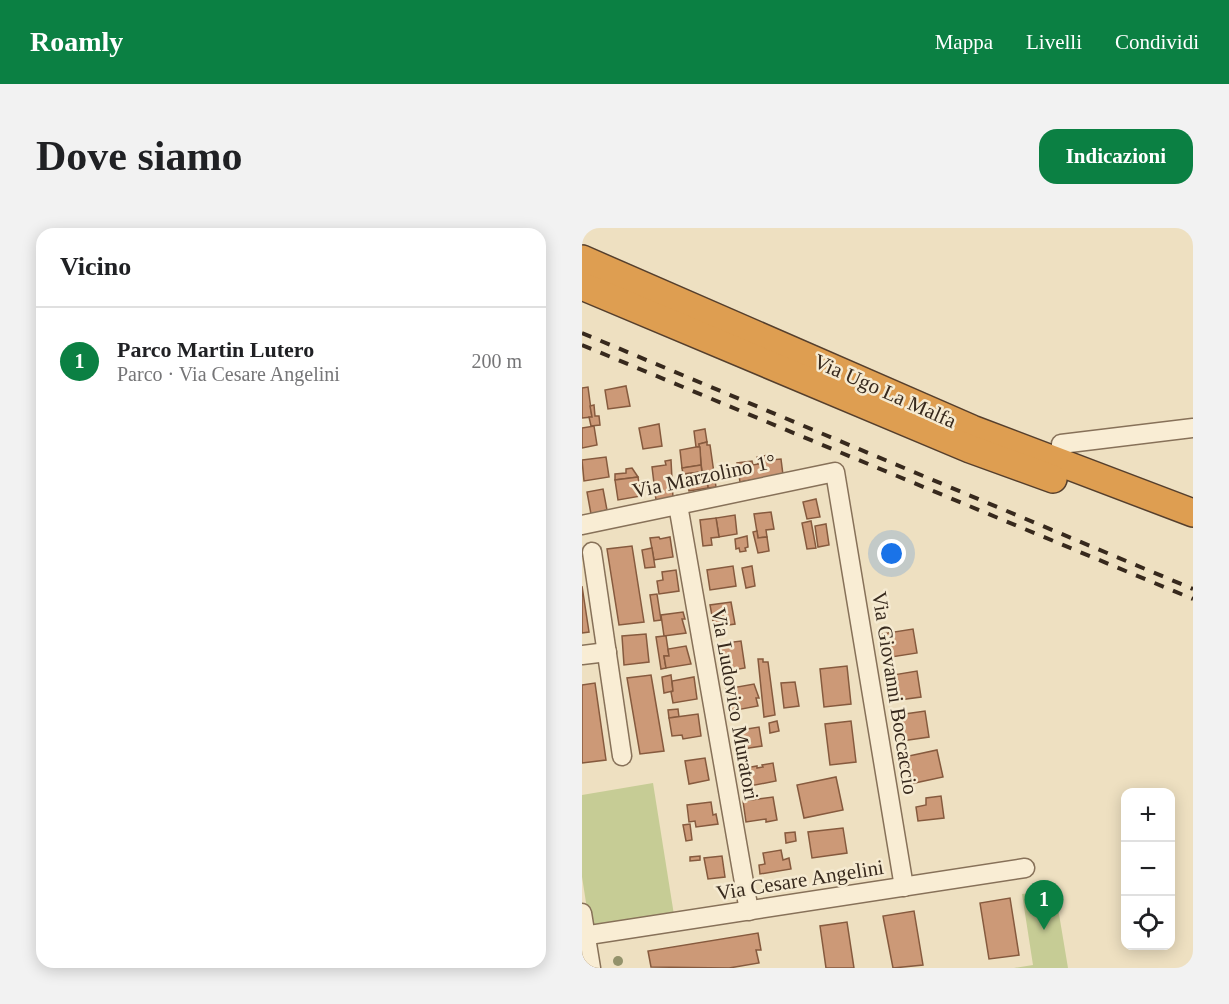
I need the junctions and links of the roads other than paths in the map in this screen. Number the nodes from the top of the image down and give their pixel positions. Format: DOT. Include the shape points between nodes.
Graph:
graph roads {
  1 [pos="582,259"];
  2 [pos="582,286"];
  3 [pos="1193,428"];
  4 [pos="1062,454"];
  5 [pos="835,472"];
  6 [pos="1193,499"];
  7 [pos="678,505"];
  8 [pos="1193,513"];
  9 [pos="582,525"];
  10 [pos="1193,531"];
  11 [pos="592,552"];
  12 [pos="607,652"];
  13 [pos="582,655"];
  14 [pos="622,756"];
  15 [pos="1024,868"];
  16 [pos="904,887"];
  17 [pos="749,911"];
  18 [pos="582,913"];
  19 [pos="584,936"];
  20 [pos="591,968"];
  1 -- 4 [label="highway, Via Ugo La Malfa" via="972,429"];
  2 -- 10 [label="highway, Via Ugo La Malfa" via="970,449"];
  3 -- 4 [label="street"];
  4 -- 6 [label="street"];
  4 -- 8 [label="highway, Via Ugo La Malfa"];
  5 -- 7 [label="street, Via Marzolino 1°"];
  5 -- 16 [label="street, Via Giovanni Boccaccio"];
  7 -- 9 [label="street, Via Marzolino 1°"];
  7 -- 17 [label="street, Via Ludovico Muratori"];
  11 -- 12 [label="street"];
  12 -- 13 [label="street"];
  12 -- 14 [label="street"];
  15 -- 16 [label="street, Via Cesare Angelini"];
  16 -- 17 [label="street, Via Cesare Angelini"];
  17 -- 19 [label="street, Via Cesare Angelini"];
  18 -- 19 [label="street"];
  19 -- 20 [label="street"];
}
